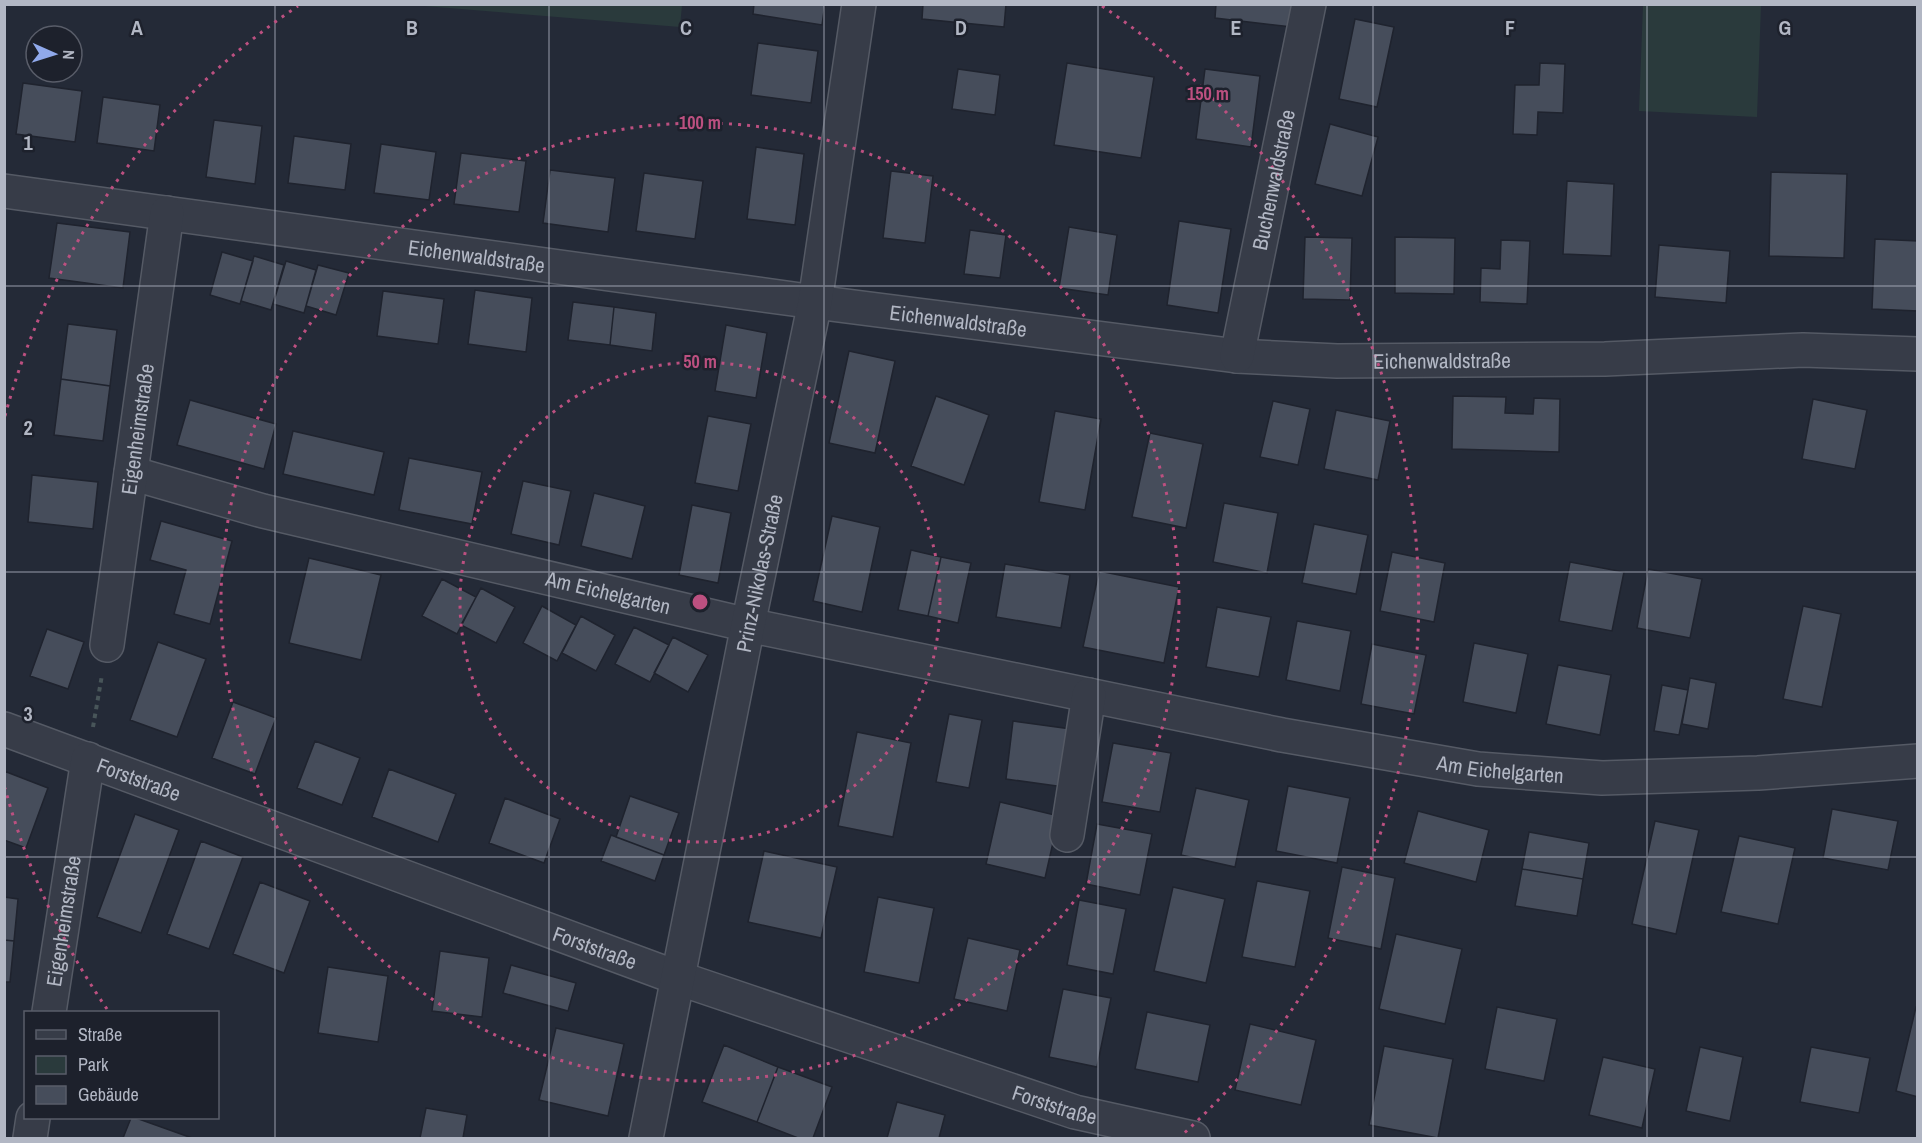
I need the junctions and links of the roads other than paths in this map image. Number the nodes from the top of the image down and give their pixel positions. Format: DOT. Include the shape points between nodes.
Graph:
graph roads {
  1 [pos="859,4"];
  2 [pos="1309,4"];
  3 [pos="4,191"];
  4 [pos="166,213"];
  5 [pos="815,302"];
  6 [pos="1917,354"];
  7 [pos="1237,356"];
  8 [pos="130,472"];
  9 [pos="748,625"];
  10 [pos="107,645"];
  11 [pos="1089,696"];
  12 [pos="4,729"];
  13 [pos="91,743"];
  14 [pos="1917,761"];
  15 [pos="1067,835"];
  16 [pos="678,978"];
  17 [pos="50,1011"];
  18 [pos="33,1119"];
  19 [pos="30,1138"];
  20 [pos="646,1138"];
  21 [pos="1193,1138"];
  1 -- 5 [label="street, Prinz-Nikolas-Straße"];
  2 -- 7 [label="street, Buchenwaldstraße"];
  3 -- 4 [label="street, Eichenwaldstraße"];
  4 -- 5 [label="street, Eichenwaldstraße"];
  4 -- 8 [label="street, Eigenheimstraße"];
  5 -- 7 [label="street, Eichenwaldstraße"];
  5 -- 9 [label="street, Prinz-Nikolas-Straße"];
  6 -- 7 [label="street, Eichenwaldstraße" via="1803,350 1605,359 1349,361"];
  8 -- 9 [label="street, Am Eichelgarten" via="284,517"];
  8 -- 10 [label="street, Eigenheimstraße"];
  9 -- 11 [label="street, Am Eichelgarten"];
  9 -- 16 [label="street, Prinz-Nikolas-Straße"];
  11 -- 14 [label="street, Am Eichelgarten" via="1282,735 1501,771 1602,778 1758,773"];
  11 -- 15 [label="street"];
  12 -- 13 [label="street, Forststraße"];
  13 -- 16 [label="street, Forststraße"];
  13 -- 17 [label="street, Eigenheimstraße"];
  16 -- 20 [label="street, Prinz-Nikolas-Straße"];
  16 -- 21 [label="street, Forststraße" via="1075,1112"];
  18 -- 19 [label="street"];
}
